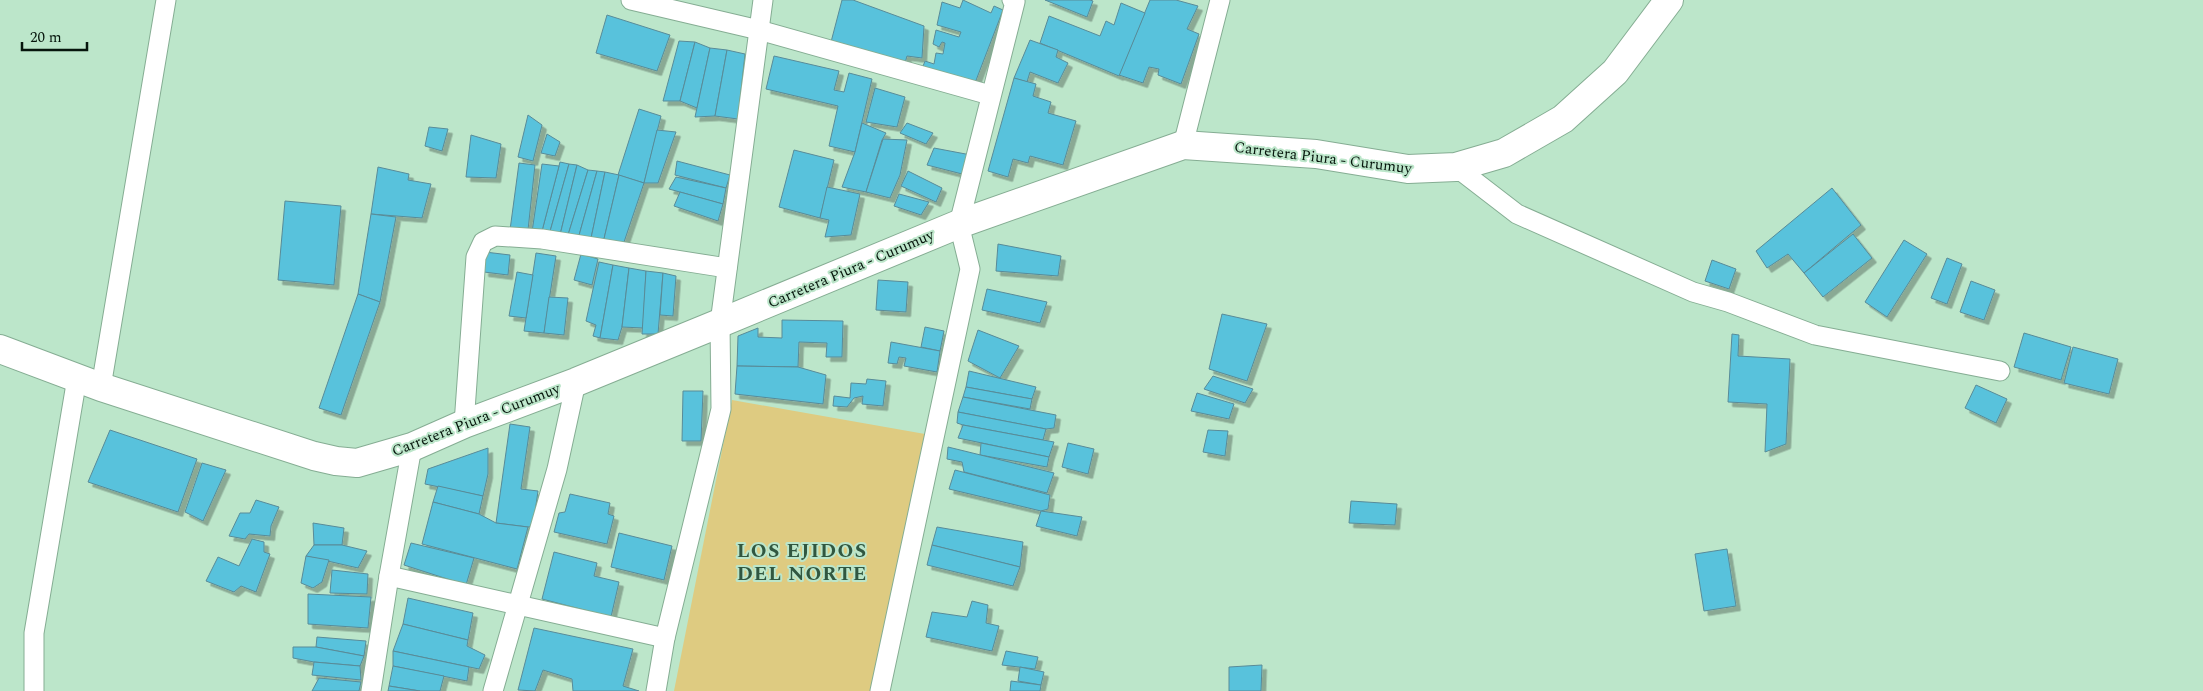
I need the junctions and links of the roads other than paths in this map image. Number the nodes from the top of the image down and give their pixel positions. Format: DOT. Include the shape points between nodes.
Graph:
graph roads {
  1 [pos="166,0"];
  2 [pos="631,0"];
  3 [pos="763,0"];
  4 [pos="1012,0"];
  5 [pos="1220,0"];
  6 [pos="1669,0"];
  7 [pos="759,30"];
  8 [pos="990,95"];
  9 [pos="1183,145"];
  10 [pos="1456,167"];
  11 [pos="958,224"];
  12 [pos="727,268"];
  13 [pos="720,324"];
  14 [pos="0,349"];
  15 [pos="2000,372"];
  16 [pos="576,382"];
  17 [pos="89,383"];
  18 [pos="464,424"];
  19 [pos="412,447"];
  20 [pos="389,576"];
  21 [pos="517,606"];
  22 [pos="665,638"];
  23 [pos="34,691"];
  24 [pos="371,691"];
  25 [pos="493,691"];
  26 [pos="656,691"];
  27 [pos="880,691"];
  1 -- 17 [label="street"];
  2 -- 7 [label="street"];
  3 -- 7 [label="street"];
  4 -- 8 [label="street" via="1015,2"];
  5 -- 9 [label="street"];
  6 -- 10 [label="main road, Carretera Piura - Curumuy" via="1615,72 1563,119 1504,153"];
  7 -- 8 [label="street"];
  7 -- 12 [label="street"];
  8 -- 11 [label="street"];
  9 -- 10 [label="main road, Carretera Piura - Curumuy" via="1316,154 1408,169"];
  9 -- 11 [label="main road, Carretera Piura - Curumuy"];
  10 -- 15 [label="street" via="1518,214 1693,292 1815,335"];
  11 -- 13 [label="main road, Carretera Piura - Curumuy"];
  11 -- 27 [label="street" via="970,269"];
  12 -- 13 [label="street"];
  12 -- 18 [label="street" via="542,238 495,236 483,242 476,257"];
  13 -- 16 [label="main road, Carretera Piura - Curumuy"];
  13 -- 22 [label="street" via="721,410"];
  14 -- 17 [label="main road, Carretera Piura - Curumuy"];
  16 -- 18 [label="main road, Carretera Piura - Curumuy"];
  16 -- 21 [label="street" via="557,470"];
  17 -- 19 [label="main road, Carretera Piura - Curumuy" via="336,461 357,463"];
  17 -- 23 [label="street" via="34,633"];
  18 -- 19 [label="main road, Carretera Piura - Curumuy"];
  19 -- 20 [label="street"];
  20 -- 21 [label="street"];
  20 -- 24 [label="street"];
  21 -- 22 [label="street"];
  21 -- 25 [label="street"];
  22 -- 26 [label="street"];
}
